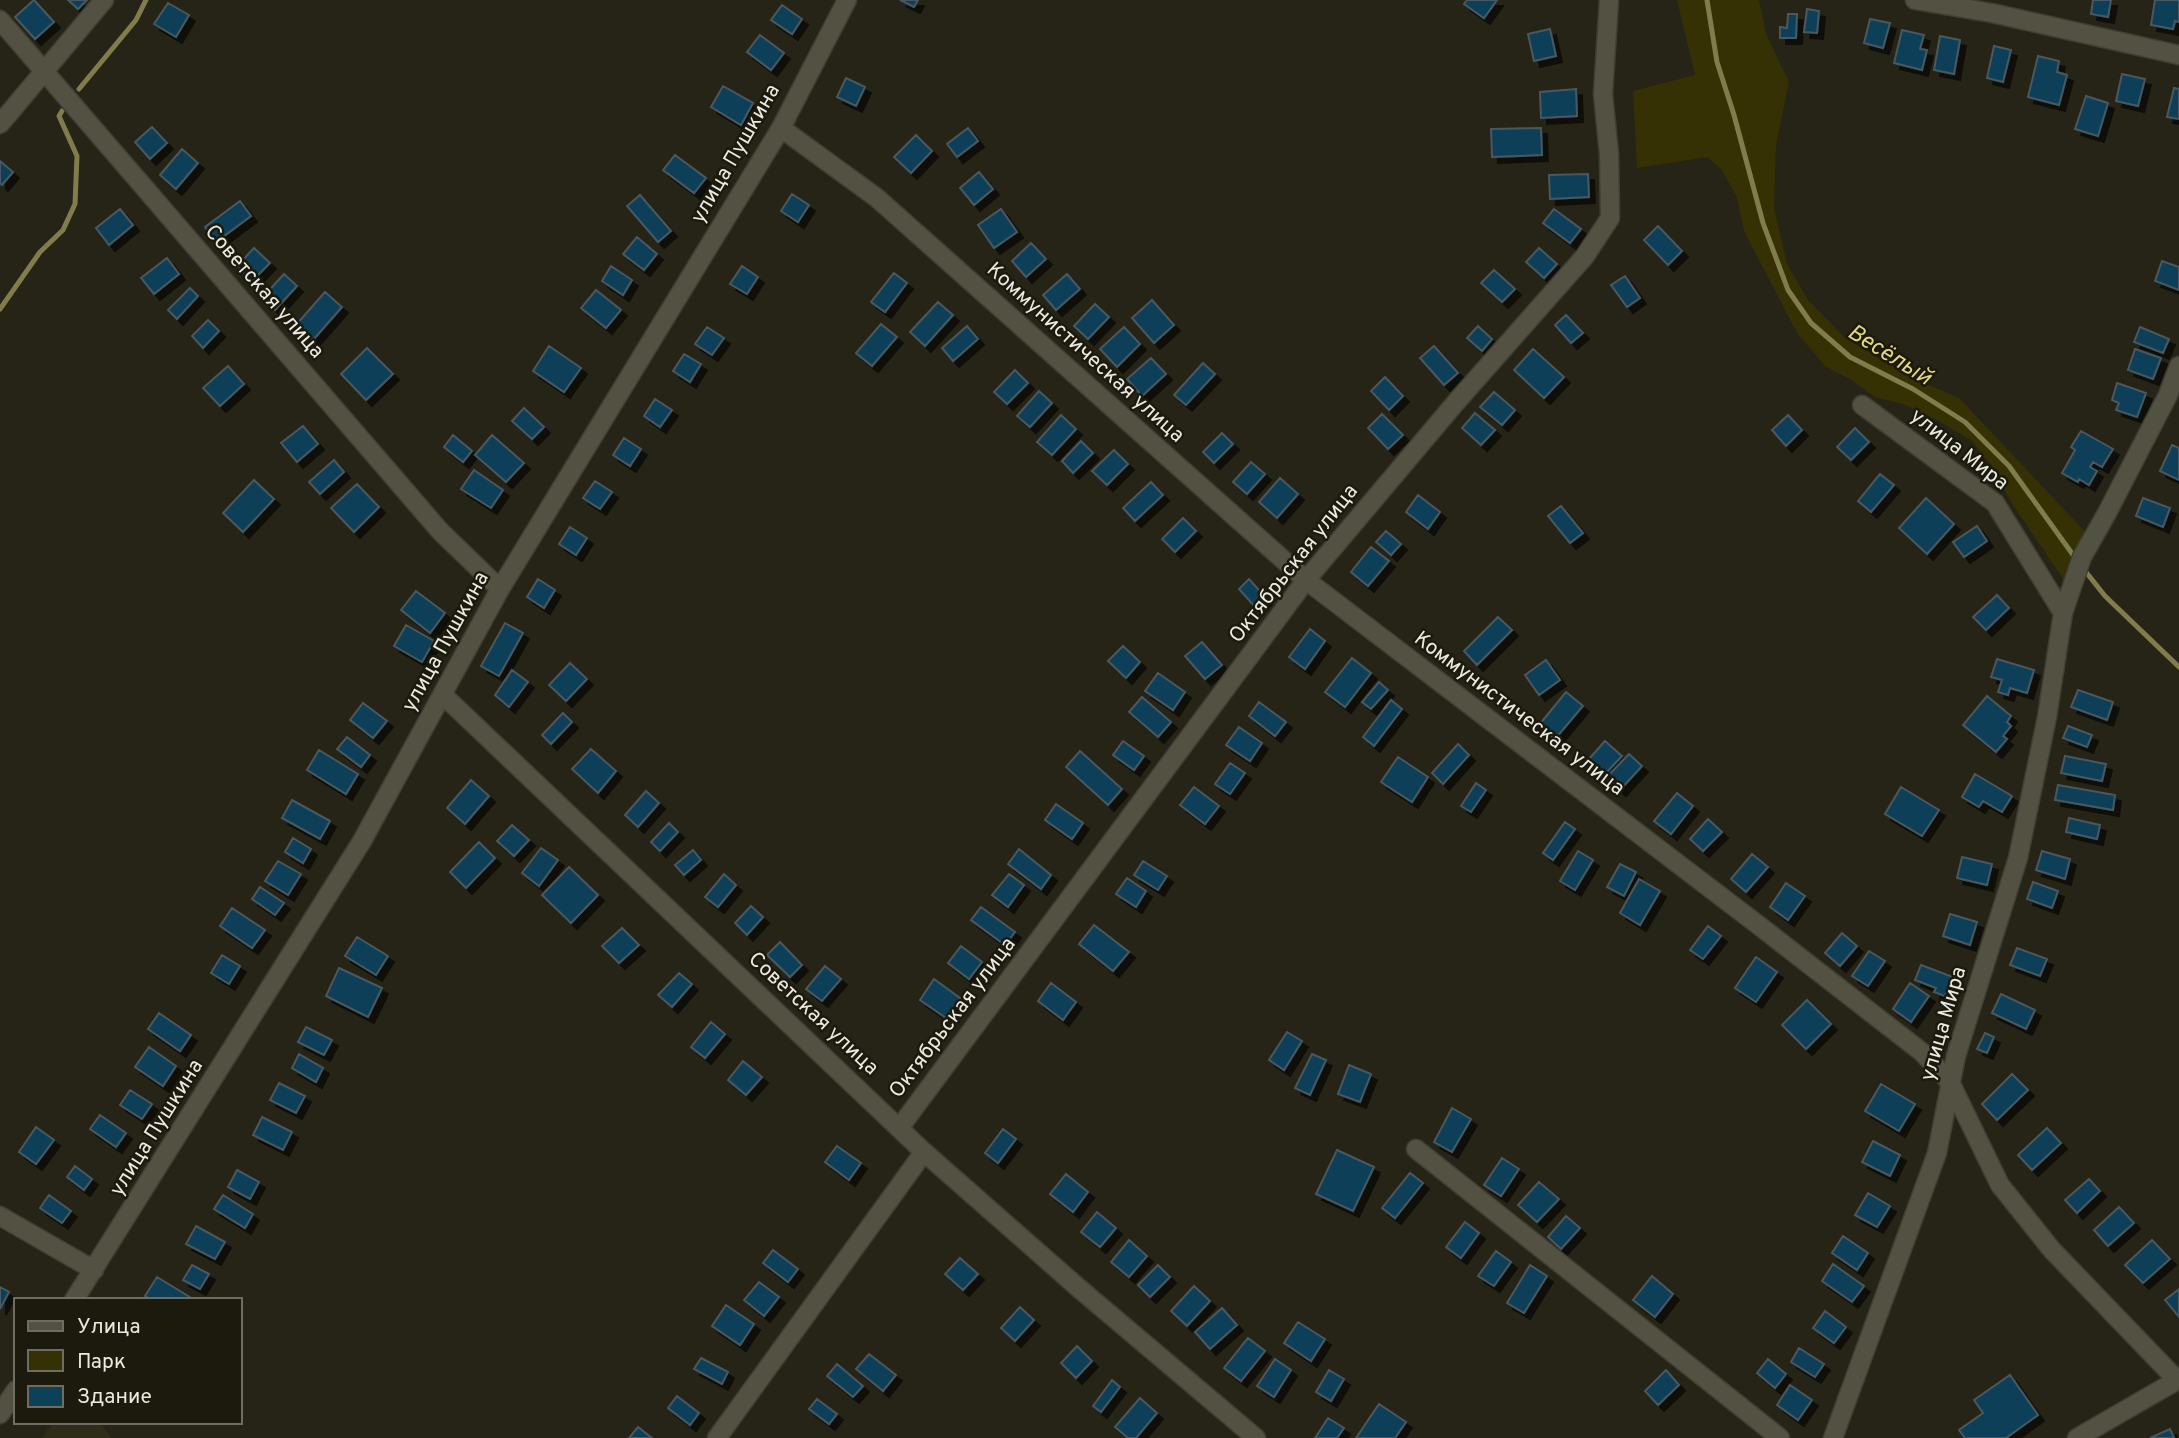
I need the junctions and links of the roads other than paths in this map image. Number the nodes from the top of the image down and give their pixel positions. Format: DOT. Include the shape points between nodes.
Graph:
graph roads {
  1 [pos="104,0"];
  2 [pos="847,0"];
  3 [pos="1609,0"];
  4 [pos="1915,0"];
  5 [pos="0,20"];
  6 [pos="2179,55"];
  7 [pos="44,69"];
  8 [pos="0,124"];
  9 [pos="781,128"];
  10 [pos="2179,366"];
  11 [pos="2174,397"];
  12 [pos="1862,405"];
  13 [pos="1306,580"];
  14 [pos="500,589"];
  15 [pos="2063,613"];
  16 [pos="443,695"];
  17 [pos="1950,1082"];
  18 [pos="900,1127"];
  19 [pos="1416,1149"];
  20 [pos="924,1152"];
  21 [pos="0,1216"];
  22 [pos="94,1270"];
  23 [pos="76,1298"];
  24 [pos="2178,1379"];
  25 [pos="14,1393"];
  26 [pos="0,1414"];
  27 [pos="717,1438"];
  28 [pos="1256,1438"];
  29 [pos="1780,1438"];
  30 [pos="1833,1438"];
  31 [pos="2077,1438"];
  1 -- 7 [label="street"];
  2 -- 9 [label="street, улица Пушкина"];
  3 -- 13 [label="street, Октябрьская улица" via="1603,94 1611,218 1585,256"];
  4 -- 6 [label="street"];
  5 -- 7 [label="street, Советская улица"];
  7 -- 8 [label="street"];
  7 -- 14 [label="street, Советская улица" via="440,531"];
  9 -- 13 [label="street, Коммунистическая улица" via="877,198"];
  9 -- 14 [label="street, улица Пушкина"];
  10 -- 11 [label="street, улица Мира"];
  11 -- 15 [label="street, улица Мира" via="2082,557"];
  12 -- 15 [label="street, улица Мира" via="1995,503"];
  13 -- 17 [label="street, Коммунистическая улица" via="1923,1053"];
  13 -- 18 [label="street, Октябрьская улица"];
  14 -- 16 [label="street, улица Пушкина"];
  15 -- 17 [label="street, улица Мира" via="2018,858"];
  16 -- 18 [label="street, Советская улица"];
  16 -- 22 [label="street, улица Пушкина" via="362,841"];
  17 -- 24 [label="street, Коммунистическая улица" via="2000,1185 2052,1250"];
  17 -- 30 [label="street, улица Мира" via="1937,1153"];
  18 -- 20 [label="street, Советская улица"];
  19 -- 29 [label="street"];
  20 -- 27 [label="street"];
  20 -- 28 [label="street, Советская улица"];
  21 -- 22 [label="street"];
  22 -- 23 [label="street, улица Пушкина"];
  24 -- 31 [label="street"];
  25 -- 26 [label="street"];
}
